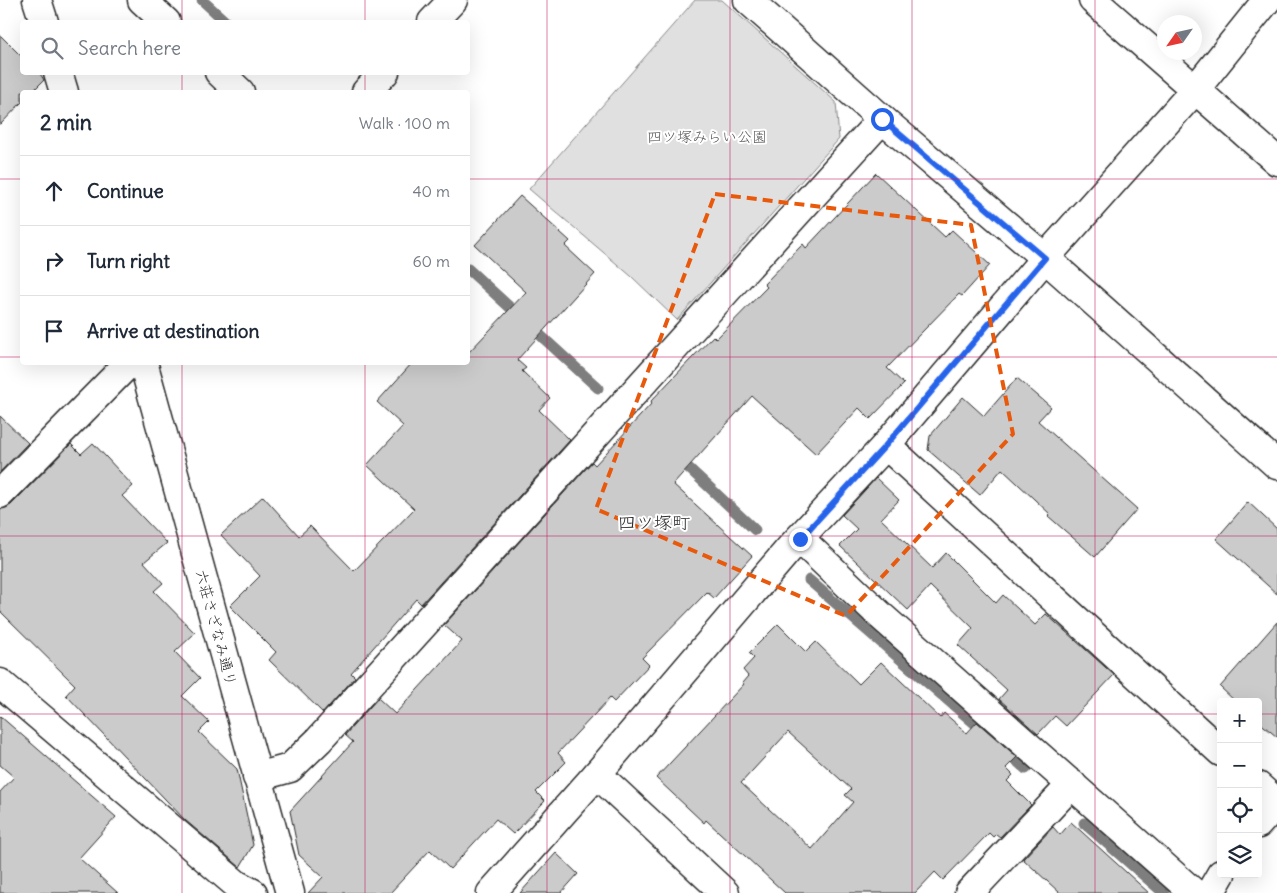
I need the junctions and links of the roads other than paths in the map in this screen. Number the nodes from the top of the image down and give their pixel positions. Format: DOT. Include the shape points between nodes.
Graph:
graph roads {
  1 [pos="37,0"];
  2 [pos="142,0"];
  3 [pos="453,0"];
  4 [pos="748,0"];
  5 [pos="1093,0"];
  6 [pos="1267,0"];
  7 [pos="43,20"];
  8 [pos="164,20"];
  9 [pos="434,20"];
  10 [pos="59,75"];
  11 [pos="222,75"];
  12 [pos="382,75"];
  13 [pos="63,90"];
  14 [pos="238,90"];
  15 [pos="368,90"];
  16 [pos="1194,91"];
  17 [pos="882,119"];
  18 [pos="1277,161"];
  19 [pos="1045,258"];
  20 [pos="127,365"];
  21 [pos="144,365"];
  22 [pos="886,445"];
  23 [pos="1277,466"];
  24 [pos="0,494"];
  25 [pos="800,539"];
  26 [pos="0,683"];
  27 [pos="1217,748"];
  28 [pos="597,774"];
  29 [pos="257,778"];
  30 [pos="1072,784"];
  31 [pos="1260,788"];
  32 [pos="1277,803"];
  33 [pos="1262,820"];
  34 [pos="1219,878"];
  35 [pos="281,890"];
  36 [pos="253,893"];
  37 [pos="491,893"];
  38 [pos="725,893"];
  39 [pos="969,893"];
  40 [pos="1194,893"];
  41 [pos="1210,893"];
  1 -- 7 [label="street"];
  2 -- 8 [label="street"];
  3 -- 9 [label="street"];
  4 -- 17 [label="street"];
  5 -- 16 [label="street"];
  6 -- 16 [label="street"];
  10 -- 13 [label="street"];
  11 -- 14 [label="street"];
  12 -- 15 [label="street"];
  16 -- 18 [label="street"];
  16 -- 19 [label="street"];
  17 -- 19 [label="street"];
  17 -- 29 [label="street" via="319,740 290,768"];
  19 -- 22 [label="street"];
  19 -- 23 [label="street"];
  20 -- 24 [label="street"];
  21 -- 29 [label="street, 六荘さざなみ通り"];
  22 -- 25 [label="street"];
  22 -- 27 [label="street"];
  25 -- 28 [label="street"];
  25 -- 30 [label="street" via="881,616"];
  26 -- 36 [label="street" via="236,884"];
  28 -- 37 [label="street"];
  28 -- 38 [label="street"];
  29 -- 35 [label="street, 六荘さざなみ通り"];
  30 -- 39 [label="street"];
  30 -- 40 [label="street"];
  31 -- 32 [label="street"];
  32 -- 33 [label="street"];
  34 -- 41 [label="street"];
}
